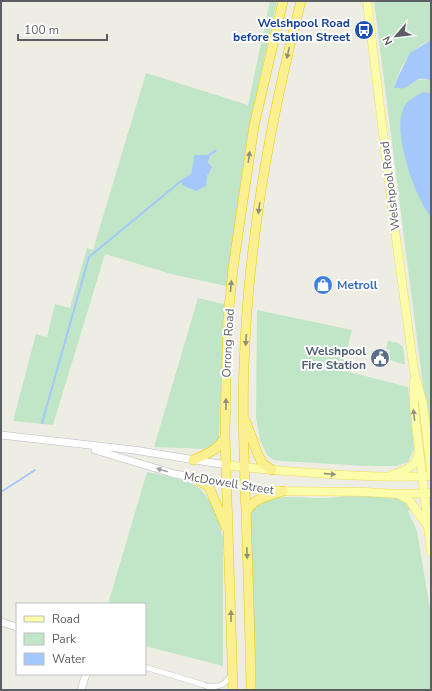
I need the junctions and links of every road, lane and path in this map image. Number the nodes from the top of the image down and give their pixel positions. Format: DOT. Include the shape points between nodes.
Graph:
graph roads {
  1 [pos="283,1"];
  2 [pos="300,1"];
  3 [pos="368,1"];
  4 [pos="414,371"];
  5 [pos="243,415"];
  6 [pos="1,435"];
  7 [pos="226,435"];
  8 [pos="79,445"];
  9 [pos="418,453"];
  10 [pos="193,460"];
  11 [pos="226,465"];
  12 [pos="244,468"];
  13 [pos="272,470"];
  14 [pos="431,471"];
  15 [pos="431,476"];
  16 [pos="388,477"];
  17 [pos="421,477"];
  18 [pos="198,479"];
  19 [pos="227,484"];
  20 [pos="245,488"];
  21 [pos="283,491"];
  22 [pos="427,493"];
  23 [pos="399,494"];
  24 [pos="246,514"];
  25 [pos="428,527"];
  26 [pos="229,534"];
  27 [pos="431,552"];
  28 [pos="1,622"];
  29 [pos="16,627"];
  30 [pos="146,667"];
  31 [pos="233,672"];
  32 [pos="86,675"];
  33 [pos="204,685"];
  34 [pos="81,690"];
  35 [pos="215,690"];
  36 [pos="233,690"];
  37 [pos="252,690"];
  7 -- 1 [label="highway, Orrong Road, one-way" via="228,318 233,268 254,126"];
  2 -- 5 [label="highway, Orrong Road, one-way" via="262,182 250,282"];
  3 -- 4 [label="main road, Welshpool Road"];
  9 -- 4 [label="main road, Welshpool Road, one-way"];
  4 -- 14 [label="main road, Welshpool Road" via="423,404"];
  5 -- 12 [label="highway, Orrong Road"];
  5 -- 13 [label="highway" via="258,455 263,464"];
  6 -- 8 [label="street, McDowell Street"];
  7 -- 10 [label="highway" via="216,449"];
  7 -- 11 [label="highway, Orrong Road"];
  8 -- 10 [label="street, McDowell Street" via="134,450"];
  18 -- 8 [label="street, McDowell Street, one-way"];
  9 -- 16 [label="main road" via="415,463"];
  9 -- 17 [label="main road, Welshpool Road"];
  10 -- 11 [label="street, McDowell Street"];
  11 -- 12 [label="main road, McDowell Street"];
  11 -- 19 [label="highway, Orrong Road"];
  12 -- 13 [label="main road, McDowell Street"];
  12 -- 20 [label="highway, Orrong Road"];
  13 -- 16 [label="main road, McDowell Street, one-way"];
  15 -- 17 [label="main road, McDowell Street"];
  16 -- 17 [label="main road, McDowell Street"];
  17 -- 22 [label="main road, Welshpool Road"];
  18 -- 19 [label="street, McDowell Street"];
  18 -- 26 [label="highway" via="209,487"];
  19 -- 20 [label="main road, McDowell Street"];
  19 -- 26 [label="highway, Orrong Road"];
  20 -- 21 [label="main road, McDowell Street"];
  20 -- 24 [label="highway, Orrong Road"];
  21 -- 23 [label="main road, McDowell Street"];
  21 -- 24 [label="highway" via="254,501"];
  22 -- 23 [label="main road, McDowell Street"];
  22 -- 25 [label="main road, Welshpool Road"];
  23 -- 25 [label="main road" via="410,500"];
  24 -- 37 [label="highway, Orrong Road, one-way"];
  25 -- 27 [label="main road, Welshpool Road"];
  31 -- 26 [label="highway, Orrong Road, one-way"];
  28 -- 29 [label="street"];
  30 -- 33 [label="street"];
  31 -- 33 [label="street" via="226,682 218,686"];
  31 -- 36 [label="highway, Orrong Road"];
  32 -- 34 [label="street"];
  33 -- 35 [label="street"];
}
